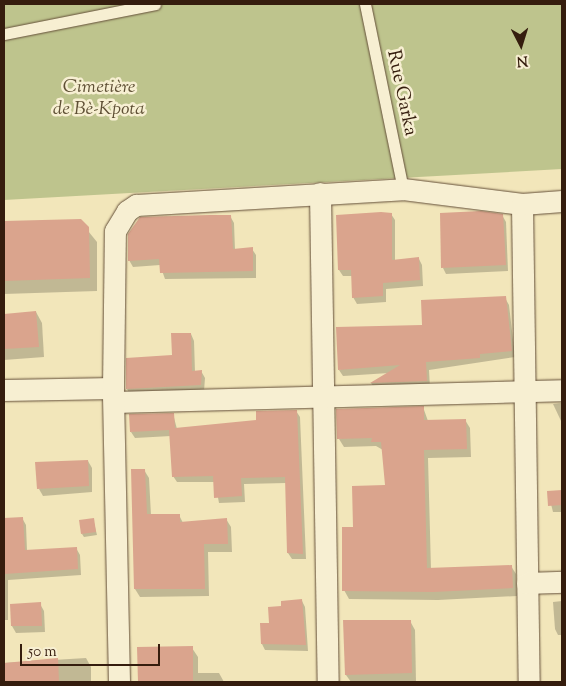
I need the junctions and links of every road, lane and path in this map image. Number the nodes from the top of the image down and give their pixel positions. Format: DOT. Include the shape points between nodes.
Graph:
graph roads {
  1 [pos="155,4"];
  2 [pos="365,4"];
  3 [pos="4,34"];
  4 [pos="403,189"];
  5 [pos="320,193"];
  6 [pos="562,201"];
  7 [pos="522,204"];
  8 [pos="4,390"];
  9 [pos="562,390"];
  10 [pos="524,392"];
  11 [pos="114,395"];
  12 [pos="323,396"];
  13 [pos="562,582"];
  14 [pos="527,584"];
  15 [pos="119,682"];
  16 [pos="328,682"];
  17 [pos="529,682"];
  1 -- 3 [label="lane"];
  2 -- 4 [label="lane, Rue Garka"];
  4 -- 5 [label="street"];
  4 -- 7 [label="street"];
  5 -- 11 [label="street" via="136,205 126,211 115,231"];
  5 -- 12 [label="street"];
  6 -- 7 [label="street"];
  7 -- 10 [label="street"];
  8 -- 11 [label="street"];
  9 -- 10 [label="street"];
  10 -- 12 [label="street"];
  10 -- 14 [label="street"];
  11 -- 12 [label="street"];
  11 -- 15 [label="street"];
  12 -- 16 [label="street"];
  13 -- 14 [label="street"];
  14 -- 17 [label="street"];
}
